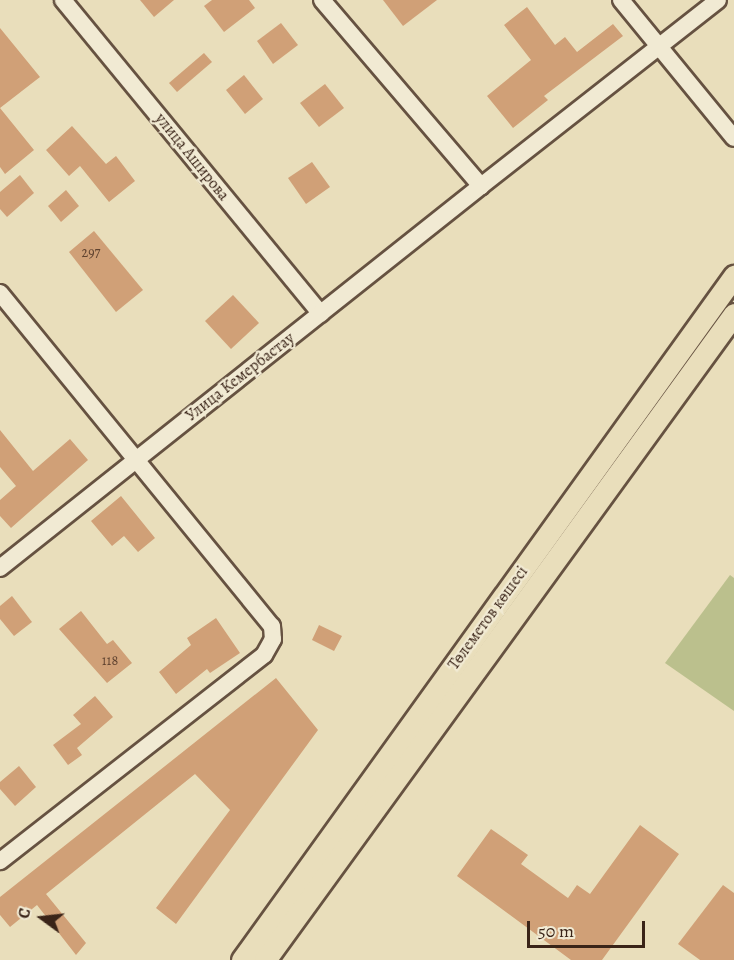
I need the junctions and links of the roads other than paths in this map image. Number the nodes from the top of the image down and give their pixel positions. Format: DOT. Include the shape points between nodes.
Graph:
graph roads {
  1 [pos="63,0"];
  2 [pos="322,0"];
  3 [pos="621,0"];
  4 [pos="718,0"];
  5 [pos="660,49"];
  6 [pos="734,138"];
  7 [pos="481,186"];
  8 [pos="734,276"];
  9 [pos="0,293"];
  10 [pos="321,314"];
  11 [pos="734,314"];
  12 [pos="137,457"];
  13 [pos="0,568"];
  14 [pos="0,861"];
  15 [pos="242,960"];
  16 [pos="265,960"];
  1 -- 10 [label="street, улица Аширова"];
  2 -- 7 [label="street"];
  3 -- 5 [label="street"];
  4 -- 5 [label="street, Улица Кемербастау"];
  5 -- 6 [label="street"];
  5 -- 7 [label="street, Улица Кемербастау"];
  7 -- 10 [label="street, Улица Кемербастау"];
  8 -- 15 [label="main road, Төлеметов көшесі"];
  9 -- 12 [label="street"];
  10 -- 12 [label="street, Улица Кемербастау"];
  11 -- 16 [label="main road, Төлеметов көшесі"];
  12 -- 13 [label="street, Улица Кемербастау"];
  12 -- 14 [label="street" via="272,626 273,639 264,656"];
}
